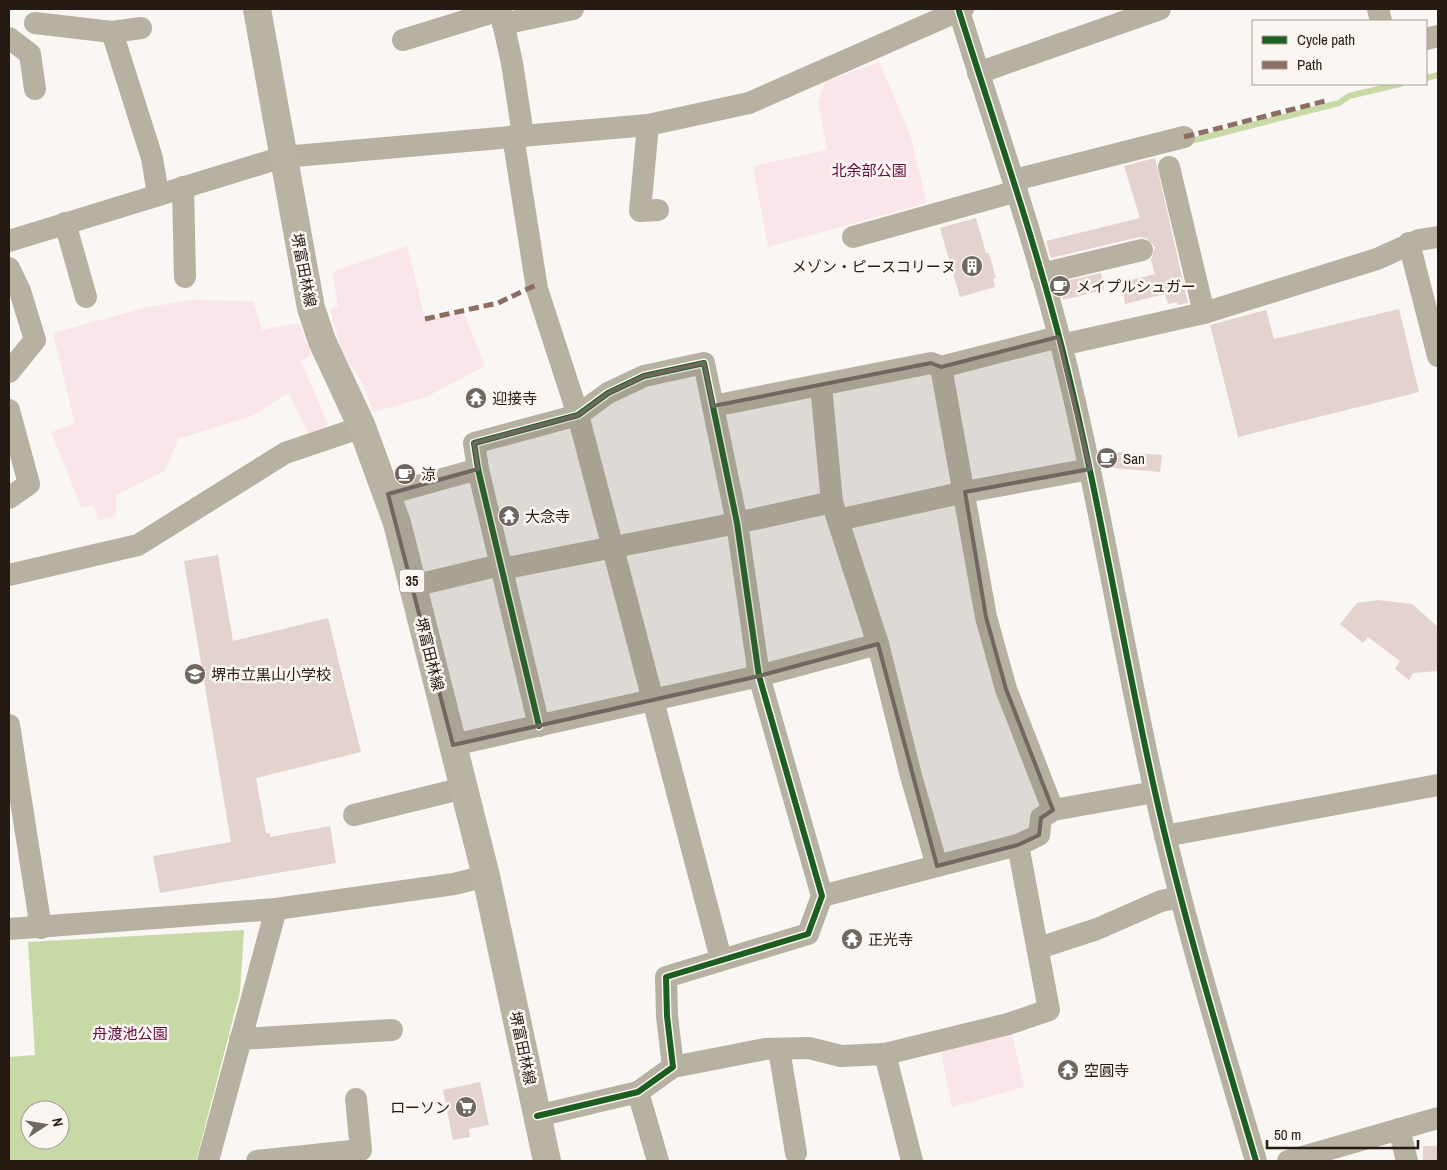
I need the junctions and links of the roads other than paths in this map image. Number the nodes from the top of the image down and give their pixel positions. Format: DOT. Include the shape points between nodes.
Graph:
graph roads {
  1 [pos="257,9"];
  2 [pos="573,9"];
  3 [pos="1160,9"];
  4 [pos="961,10"];
  5 [pos="501,14"];
  6 [pos="35,23"];
  7 [pos="142,28"];
  8 [pos="112,32"];
  9 [pos="9,38"];
  10 [pos="404,40"];
  11 [pos="978,73"];
  12 [pos="35,89"];
  13 [pos="648,125"];
  14 [pos="518,136"];
  15 [pos="1184,137"];
  16 [pos="283,158"];
  17 [pos="1169,167"];
  18 [pos="1015,185"];
  19 [pos="183,187"];
  20 [pos="158,194"];
  21 [pos="658,210"];
  22 [pos="65,223"];
  23 [pos="853,237"];
  24 [pos="1438,237"];
  25 [pos="9,241"];
  26 [pos="1409,243"];
  27 [pos="1142,250"];
  28 [pos="9,268"];
  29 [pos="1040,274"];
  30 [pos="185,277"];
  31 [pos="86,297"];
  32 [pos="1204,313"];
  33 [pos="1060,341"];
  34 [pos="1438,356"];
  35 [pos="941,367"];
  36 [pos="9,372"];
  37 [pos="821,386"];
  38 [pos="713,406"];
  39 [pos="9,410"];
  40 [pos="578,415"];
  41 [pos="362,427"];
  42 [pos="478,469"];
  43 [pos="1090,469"];
  44 [pos="965,492"];
  45 [pos="388,494"];
  46 [pos="9,498"];
  47 [pos="835,511"];
  48 [pos="737,523"];
  49 [pos="614,546"];
  50 [pos="500,565"];
  51 [pos="9,575"];
  52 [pos="413,586"];
  53 [pos="878,644"];
  54 [pos="759,676"];
  55 [pos="652,699"];
  56 [pos="9,725"];
  57 [pos="539,726"];
  58 [pos="453,746"];
  59 [pos="1438,785"];
  60 [pos="464,788"];
  61 [pos="1155,792"];
  62 [pos="1053,810"];
  63 [pos="354,815"];
  64 [pos="1165,836"];
  65 [pos="1018,845"];
  66 [pos="937,866"];
  67 [pos="486,876"];
  68 [pos="822,896"];
  69 [pos="1180,897"];
  70 [pos="276,908"];
  71 [pos="41,928"];
  72 [pos="9,929"];
  73 [pos="1039,948"];
  74 [pos="721,959"];
  75 [pos="392,1030"];
  76 [pos="240,1040"];
  77 [pos="779,1049"];
  78 [pos="885,1054"];
  79 [pos="673,1067"];
  80 [pos="638,1092"];
  81 [pos="364,1111"];
  82 [pos="538,1116"];
  83 [pos="1438,1118"];
  84 [pos="1398,1129"];
  85 [pos="796,1153"];
  86 [pos="208,1161"];
  87 [pos="257,1161"];
  88 [pos="547,1161"];
  89 [pos="658,1161"];
  90 [pos="912,1161"];
  91 [pos="1256,1161"];
  92 [pos="1288,1161"];
  93 [pos="1407,1161"];
  1 -- 16 [label="main road, 堺富田林線 / 35"];
  2 -- 5 [label="street"];
  3 -- 11 [label="street"];
  4 -- 11 [label="street"];
  4 -- 13 [label="street" via="749,103"];
  5 -- 10 [label="street"];
  5 -- 14 [label="street"];
  6 -- 8 [label="street"];
  7 -- 8 [label="street"];
  8 -- 20 [label="street" via="152,158"];
  9 -- 12 [label="street" via="30,54"];
  11 -- 18 [label="street"];
  13 -- 14 [label="street"];
  13 -- 21 [label="street" via="640,211"];
  14 -- 16 [label="street"];
  14 -- 40 [label="street" via="537,290"];
  15 -- 18 [label="street"];
  16 -- 19 [label="street"];
  16 -- 41 [label="main road, 堺富田林線 / 35" via="311,308 322,341"];
  17 -- 32 [label="street"];
  18 -- 23 [label="street"];
  18 -- 29 [label="street"];
  19 -- 20 [label="street"];
  19 -- 30 [label="street"];
  20 -- 22 [label="street"];
  22 -- 25 [label="street"];
  22 -- 31 [label="street"];
  24 -- 26 [label="street"];
  26 -- 32 [label="street" via="1377,259"];
  26 -- 34 [label="street"];
  27 -- 29 [label="street"];
  28 -- 36 [label="street" via="20,291 35,340"];
  29 -- 33 [label="street"];
  32 -- 33 [label="street"];
  33 -- 35 [label="street"];
  33 -- 43 [label="street"];
  35 -- 37 [label="street" via="931,363"];
  35 -- 44 [label="street"];
  37 -- 38 [label="street"];
  37 -- 47 [label="street"];
  38 -- 40 [label="street" via="704,363 644,376 608,393"];
  38 -- 48 [label="street"];
  39 -- 46 [label="street" via="29,484"];
  40 -- 42 [label="street" via="474,443"];
  40 -- 49 [label="street"];
  41 -- 45 [label="main road, 堺富田林線 / 35"];
  41 -- 51 [label="street" via="285,453 138,545"];
  42 -- 45 [label="street"];
  42 -- 50 [label="street"];
  43 -- 44 [label="street"];
  43 -- 61 [label="street"];
  44 -- 47 [label="street"];
  44 -- 62 [label="street" via="986,617 1006,689"];
  45 -- 52 [label="main road, 堺富田林線 / 35"];
  47 -- 48 [label="street"];
  47 -- 53 [label="street"];
  48 -- 49 [label="street"];
  48 -- 54 [label="street"];
  49 -- 50 [label="street" via="512,567"];
  49 -- 55 [label="street"];
  50 -- 52 [label="street"];
  50 -- 57 [label="street"];
  52 -- 58 [label="main road, 堺富田林線 / 35"];
  53 -- 54 [label="street"];
  53 -- 66 [label="street"];
  54 -- 55 [label="street"];
  54 -- 68 [label="street"];
  55 -- 57 [label="street"];
  55 -- 74 [label="street"];
  56 -- 71 [label="street"];
  57 -- 58 [label="street"];
  58 -- 60 [label="main road, 堺富田林線 / 35"];
  59 -- 64 [label="street"];
  60 -- 63 [label="street" via="393,814"];
  60 -- 67 [label="main road, 堺富田林線 / 35"];
  61 -- 62 [label="street"];
  61 -- 64 [label="street"];
  62 -- 65 [label="street" via="1041,818 1039,836"];
  64 -- 69 [label="street"];
  65 -- 66 [label="street"];
  65 -- 73 [label="street"];
  66 -- 68 [label="street"];
  67 -- 70 [label="street" via="454,884"];
  67 -- 82 [label="main road, 堺富田林線 / 35"];
  68 -- 74 [label="street" via="808,934"];
  69 -- 73 [label="street" via="1161,901"];
  69 -- 91 [label="street"];
  70 -- 71 [label="street"];
  70 -- 76 [label="street"];
  71 -- 72 [label="street"];
  73 -- 78 [label="street" via="1049,1010 1008,1024"];
  74 -- 79 [label="street" via="666,977"];
  75 -- 76 [label="street"];
  76 -- 86 [label="street"];
  77 -- 78 [label="street" via="809,1048 841,1056"];
  77 -- 79 [label="street"];
  77 -- 85 [label="street"];
  78 -- 90 [label="street"];
  79 -- 80 [label="street"];
  80 -- 82 [label="street"];
  80 -- 89 [label="street"];
  81 -- 87 [label="street" via="361,1150"];
  82 -- 88 [label="main road, 堺富田林線 / 35"];
  83 -- 84 [label="street"];
  84 -- 92 [label="street"];
  84 -- 93 [label="street"];
}
